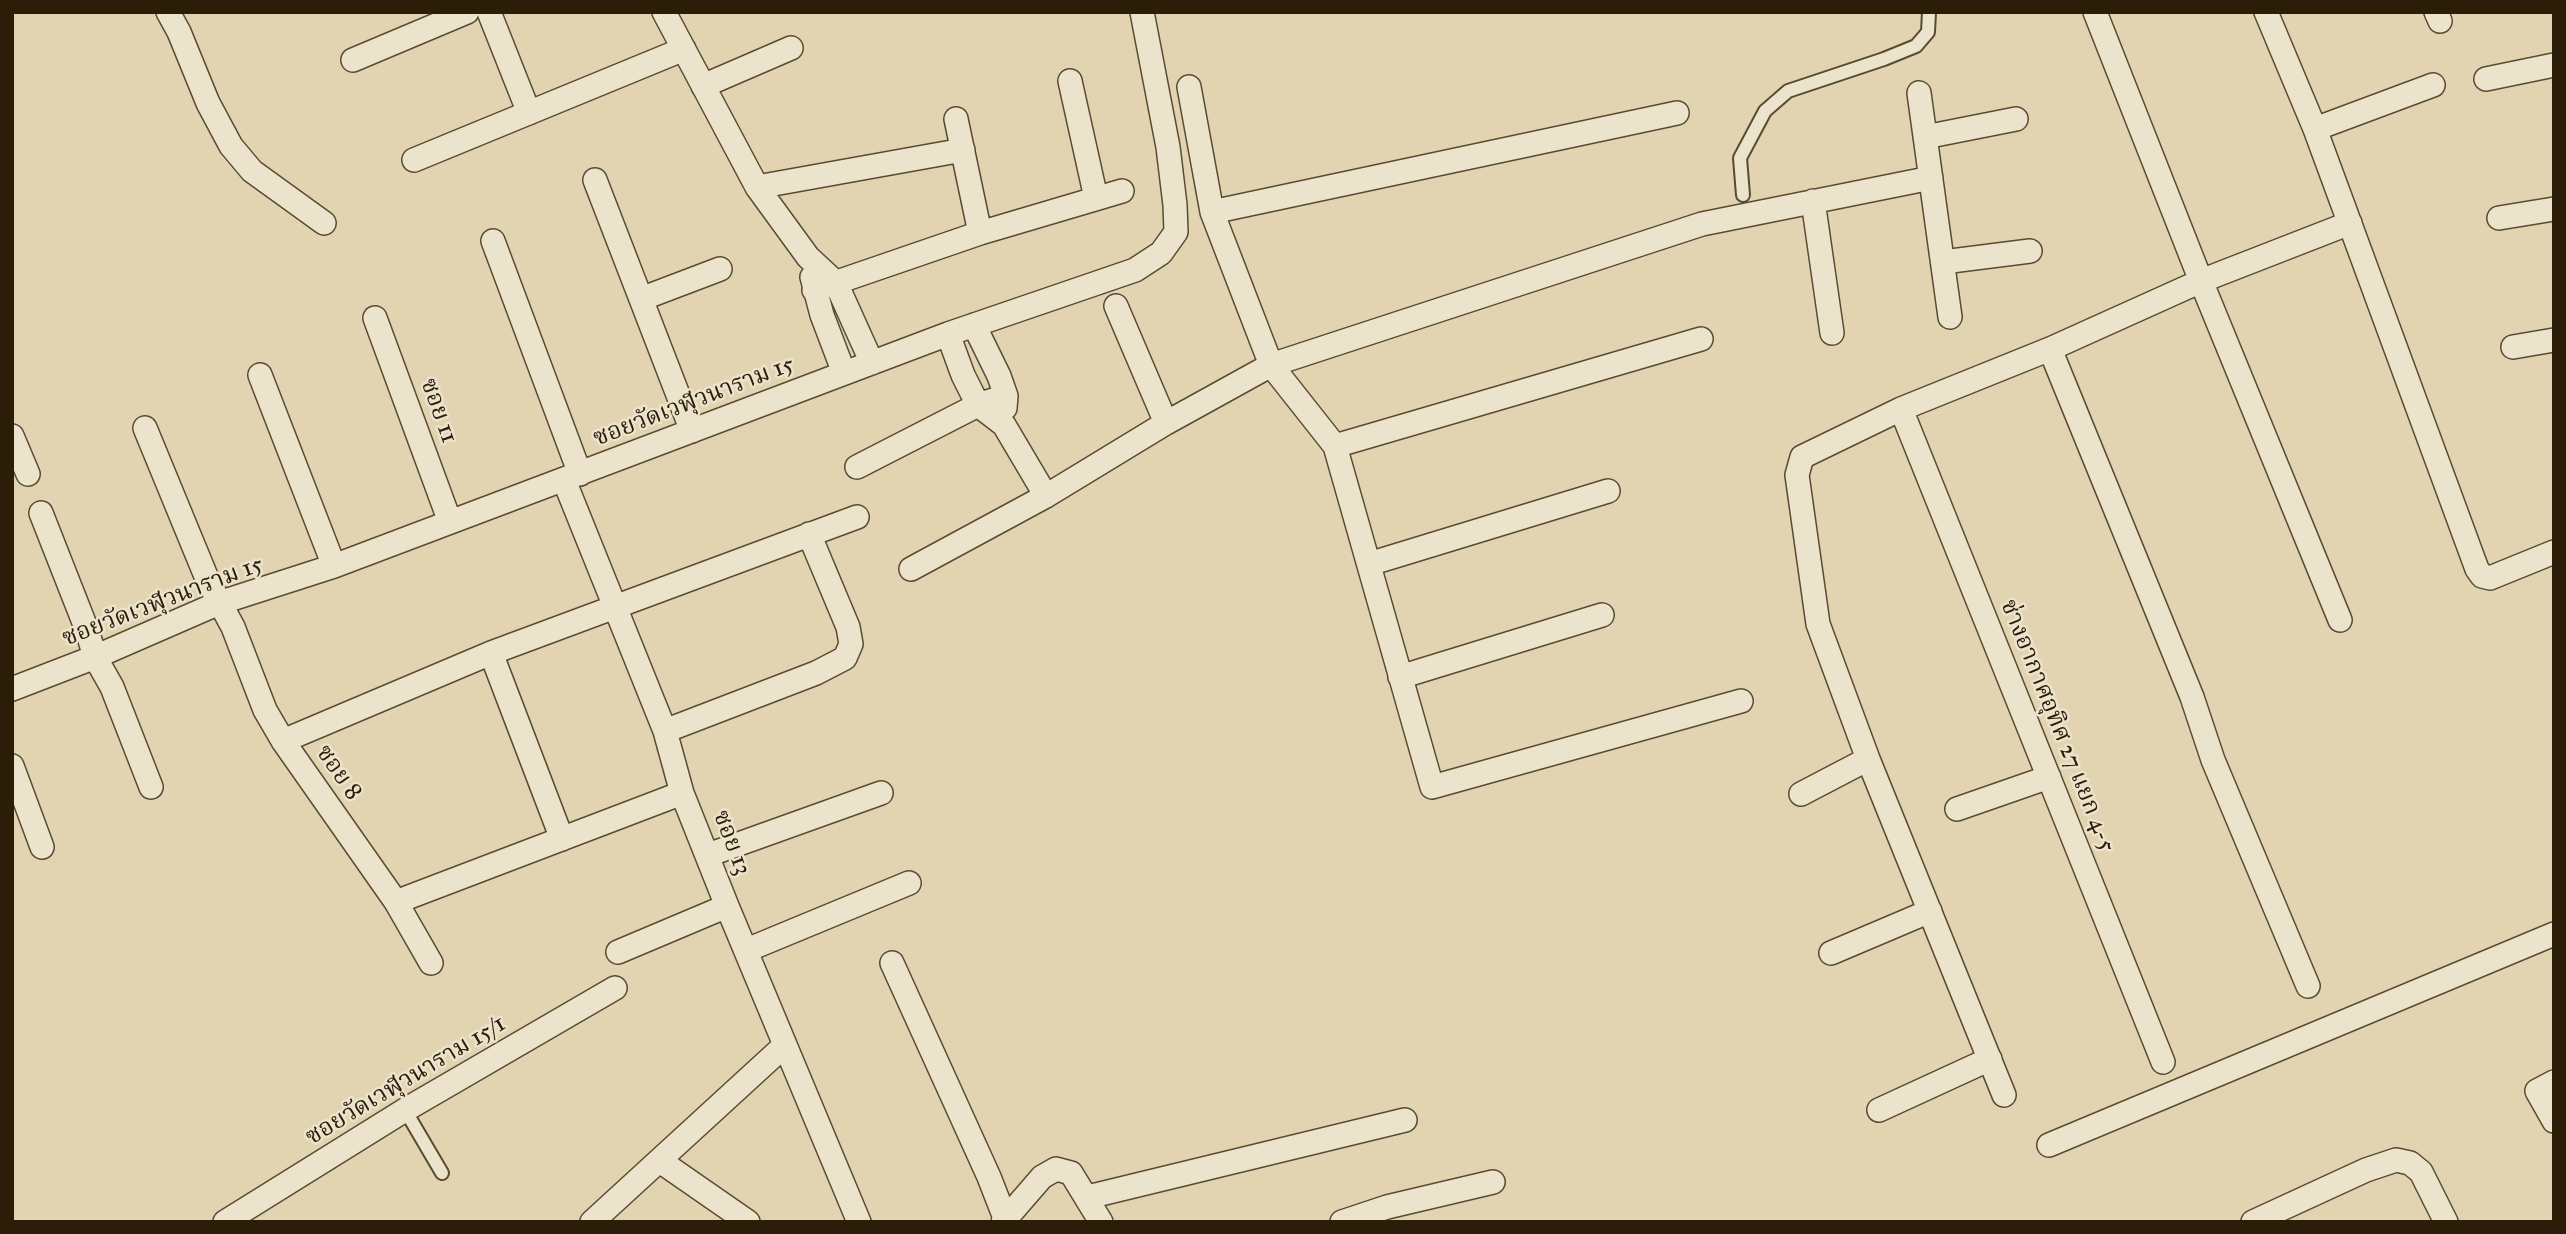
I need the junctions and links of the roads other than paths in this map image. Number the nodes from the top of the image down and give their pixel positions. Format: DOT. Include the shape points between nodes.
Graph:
graph roads {
  1 [pos="169,12"];
  2 [pos="467,12"];
  3 [pos="489,12"];
  4 [pos="664,12"];
  5 [pos="1142,12"];
  6 [pos="1929,12"];
  7 [pos="2095,12"];
  8 [pos="2266,12"];
  9 [pos="791,48"];
  10 [pos="684,50"];
  11 [pos="353,60"];
  12 [pos="2554,65"];
  13 [pos="2486,79"];
  14 [pos="1070,82"];
  15 [pos="2433,85"];
  16 [pos="703,86"];
  17 [pos="1189,87"];
  18 [pos="1919,93"];
  19 [pos="529,113"];
  20 [pos="1677,113"];
  21 [pos="2017,119"];
  22 [pos="956,120"];
  23 [pos="2315,129"];
  24 [pos="1925,136"];
  25 [pos="963,150"];
  26 [pos="414,160"];
  27 [pos="1931,178"];
  28 [pos="595,180"];
  29 [pos="757,187"];
  30 [pos="1122,191"];
  31 [pos="1743,195"];
  32 [pos="1096,198"];
  33 [pos="1813,201"];
  34 [pos="2554,208"];
  35 [pos="1212,212"];
  36 [pos="2499,218"];
  37 [pos="324,223"];
  38 [pos="2350,223"];
  39 [pos="980,233"];
  40 [pos="493,241"];
  41 [pos="2030,251"];
  42 [pos="1942,262"];
  43 [pos="720,269"];
  44 [pos="2201,281"];
  45 [pos="825,286"];
  46 [pos="641,299"];
  47 [pos="1116,306"];
  48 [pos="1950,317"];
  49 [pos="376,318"];
  50 [pos="974,325"];
  51 [pos="1832,333"];
  52 [pos="947,334"];
  53 [pos="1701,339"];
  54 [pos="2554,340"];
  55 [pos="2512,347"];
  56 [pos="2050,349"];
  57 [pos="873,363"];
  58 [pos="1271,365"];
  59 [pos="844,373"];
  60 [pos="260,376"];
  61 [pos="1006,396"];
  62 [pos="978,405"];
  63 [pos="1901,409"];
  64 [pos="1166,424"];
  65 [pos="1004,425"];
  66 [pos="145,428"];
  67 [pos="692,431"];
  68 [pos="12,436"];
  69 [pos="1335,446"];
  70 [pos="857,467"];
  71 [pos="28,474"];
  72 [pos="572,477"];
  73 [pos="1608,491"];
  74 [pos="1046,496"];
  75 [pos="41,513"];
  76 [pos="857,517"];
  77 [pos="450,522"];
  78 [pos="809,534"];
  79 [pos="2554,552"];
  80 [pos="1369,564"];
  81 [pos="334,566"];
  82 [pos="911,569"];
  83 [pos="219,603"];
  84 [pos="614,606"];
  85 [pos="1602,614"];
  86 [pos="2340,620"];
  87 [pos="491,653"];
  88 [pos="95,657"];
  89 [pos="1400,677"];
  90 [pos="12,689"];
  91 [pos="1741,701"];
  92 [pos="665,732"];
  93 [pos="283,741"];
  94 [pos="1868,759"];
  95 [pos="12,766"];
  96 [pos="2049,777"];
  97 [pos="152,787"];
  98 [pos="682,793"];
  99 [pos="881,793"];
  100 [pos="1801,794"];
  101 [pos="1958,809"];
  102 [pos="562,839"];
  103 [pos="42,847"];
  104 [pos="708,855"];
  105 [pos="909,883"];
  106 [pos="396,902"];
  107 [pos="727,906"];
  108 [pos="1930,911"];
  109 [pos="2554,934"];
  110 [pos="747,950"];
  111 [pos="618,952"];
  112 [pos="1831,953"];
  113 [pos="431,963"];
  114 [pos="892,963"];
  115 [pos="2308,986"];
  116 [pos="615,988"];
  117 [pos="784,1046"];
  118 [pos="1990,1059"];
  119 [pos="2163,1062"];
  120 [pos="2554,1082"];
  121 [pos="2004,1095"];
  122 [pos="405,1110"];
  123 [pos="1880,1110"];
  124 [pos="1405,1120"];
  125 [pos="2554,1121"];
  126 [pos="2049,1145"];
  127 [pos="660,1161"];
  128 [pos="442,1172"];
  129 [pos="1493,1182"];
  130 [pos="1088,1197"];
  131 [pos="1004,1220"];
  132 [pos="225,1222"];
  133 [pos="592,1222"];
  134 [pos="748,1222"];
  135 [pos="859,1222"];
  136 [pos="1101,1222"];
  137 [pos="1342,1222"];
  138 [pos="2253,1222"];
  139 [pos="2446,1222"];
  1 -- 37 [label="street" via="231,146 252,171"];
  2 -- 11 [label="street"];
  3 -- 19 [label="street"];
  4 -- 10 [label="street"];
  5 -- 50 [label="street, ซอยวัดเวฬุวนาราม 15" via="1168,147 1176,232 1161,253 1135,270"];
  6 -- 31 [label="lane" via="1928,33 1916,46 1788,91 1765,111 1740,159"];
  7 -- 44 [label="street"];
  8 -- 23 [label="street"];
  9 -- 16 [label="street"];
  10 -- 16 [label="street"];
  10 -- 19 [label="street"];
  12 -- 13 [label="street"];
  14 -- 32 [label="street"];
  15 -- 23 [label="street"];
  16 -- 29 [label="street"];
  17 -- 35 [label="street"];
  18 -- 24 [label="street"];
  19 -- 26 [label="street"];
  20 -- 35 [label="street"];
  21 -- 24 [label="street"];
  22 -- 25 [label="street"];
  23 -- 38 [label="street"];
  24 -- 27 [label="street"];
  25 -- 29 [label="street"];
  25 -- 39 [label="street"];
  27 -- 33 [label="street"];
  27 -- 42 [label="street"];
  28 -- 46 [label="street"];
  29 -- 45 [label="street"];
  30 -- 32 [label="street"];
  32 -- 39 [label="street"];
  33 -- 51 [label="street"];
  33 -- 58 [label="street" via="1702,223"];
  34 -- 36 [label="street"];
  35 -- 58 [label="street"];
  38 -- 44 [label="street"];
  38 -- 79 [label="street" via="2477,569 2490,578"];
  39 -- 45 [label="street"];
  40 -- 72 [label="street, ซอย 13"];
  41 -- 42 [label="street"];
  42 -- 48 [label="street"];
  43 -- 46 [label="street"];
  44 -- 56 [label="street"];
  44 -- 86 [label="street"];
  45 -- 57 [label="street"];
  45 -- 59 [label="street"];
  46 -- 67 [label="street"];
  47 -- 64 [label="street"];
  49 -- 77 [label="street, ซอย 11"];
  50 -- 52 [label="street, ซอยวัดเวฬุวนาราม 15"];
  50 -- 61 [label="street"];
  52 -- 57 [label="street, ซอยวัดเวฬุวนาราม 15"];
  52 -- 62 [label="street"];
  53 -- 69 [label="street"];
  54 -- 55 [label="street"];
  56 -- 63 [label="street"];
  56 -- 115 [label="street"];
  57 -- 59 [label="street, ซอยวัดเวฬุวนาราม 15"];
  58 -- 64 [label="street"];
  58 -- 69 [label="street"];
  59 -- 67 [label="street, ซอยวัดเวฬุวนาราม 15"];
  60 -- 81 [label="street"];
  61 -- 62 [label="street"];
  61 -- 65 [label="street"];
  62 -- 65 [label="street"];
  62 -- 70 [label="street"];
  63 -- 94 [label="street" via="1802,457 1797,475 1818,624"];
  63 -- 96 [label="street, ช่างอากาศอุทิศ 27 แยก 4-5"];
  64 -- 74 [label="street"];
  65 -- 74 [label="street"];
  66 -- 83 [label="street, ซอย 8"];
  67 -- 72 [label="street, ซอยวัดเวฬุวนาราม 15"];
  68 -- 71 [label="street"];
  69 -- 80 [label="street"];
  72 -- 77 [label="street, ซอยวัดเวฬุวนาราม 15"];
  72 -- 84 [label="street, ซอย 13"];
  73 -- 80 [label="street"];
  74 -- 82 [label="street"];
  75 -- 88 [label="street"];
  76 -- 78 [label="street"];
  77 -- 81 [label="street, ซอยวัดเวฬุวนาราม 15"];
  78 -- 84 [label="street"];
  78 -- 92 [label="street" via="848,627 851,643 845,658"];
  80 -- 89 [label="street"];
  81 -- 83 [label="street, ซอยวัดเวฬุวนาราม 15"];
  83 -- 88 [label="street, ซอยวัดเวฬุวนาราม 15"];
  83 -- 93 [label="street, ซอย 8"];
  84 -- 87 [label="street"];
  84 -- 92 [label="street, ซอย 13"];
  85 -- 89 [label="street"];
  87 -- 93 [label="street"];
  87 -- 102 [label="street"];
  88 -- 90 [label="street, ซอยวัดเวฬุวนาราม 15"];
  88 -- 97 [label="street" via="112,687"];
  89 -- 91 [label="street" via="1432,787"];
  92 -- 98 [label="street, ซอย 13"];
  93 -- 106 [label="street, ซอย 8"];
  94 -- 100 [label="street"];
  94 -- 108 [label="street"];
  95 -- 103 [label="street"];
  96 -- 101 [label="street"];
  96 -- 119 [label="street, ช่างอากาศอุทิศ 27 แยก 4-5"];
  98 -- 102 [label="street"];
  98 -- 104 [label="street, ซอย 13"];
  99 -- 104 [label="street"];
  102 -- 106 [label="street"];
  104 -- 107 [label="street, ซอย 13"];
  105 -- 110 [label="street"];
  106 -- 113 [label="street, ซอย 8"];
  107 -- 110 [label="street, ซอย 13"];
  107 -- 111 [label="street"];
  108 -- 112 [label="street"];
  108 -- 118 [label="street"];
  109 -- 126 [label="street"];
  110 -- 117 [label="street, ซอย 13"];
  114 -- 131 [label="street"];
  116 -- 122 [label="street, ซอยวัดเวฬุวนาราม 15/1"];
  117 -- 127 [label="street"];
  117 -- 135 [label="street, ซอย 13"];
  118 -- 121 [label="street"];
  118 -- 123 [label="street"];
  120 -- 125 [label="street" via="2537,1091"];
  122 -- 128 [label="lane"];
  122 -- 132 [label="street, ซอยวัดเวฬุวนาราม 15/1"];
  124 -- 130 [label="street"];
  127 -- 133 [label="street"];
  127 -- 134 [label="street"];
  129 -- 137 [label="street"];
  130 -- 131 [label="street" via="1071,1173 1056,1169 1042,1177"];
  130 -- 136 [label="street"];
  138 -- 139 [label="street" via="2396,1160 2421,1172"];
}
